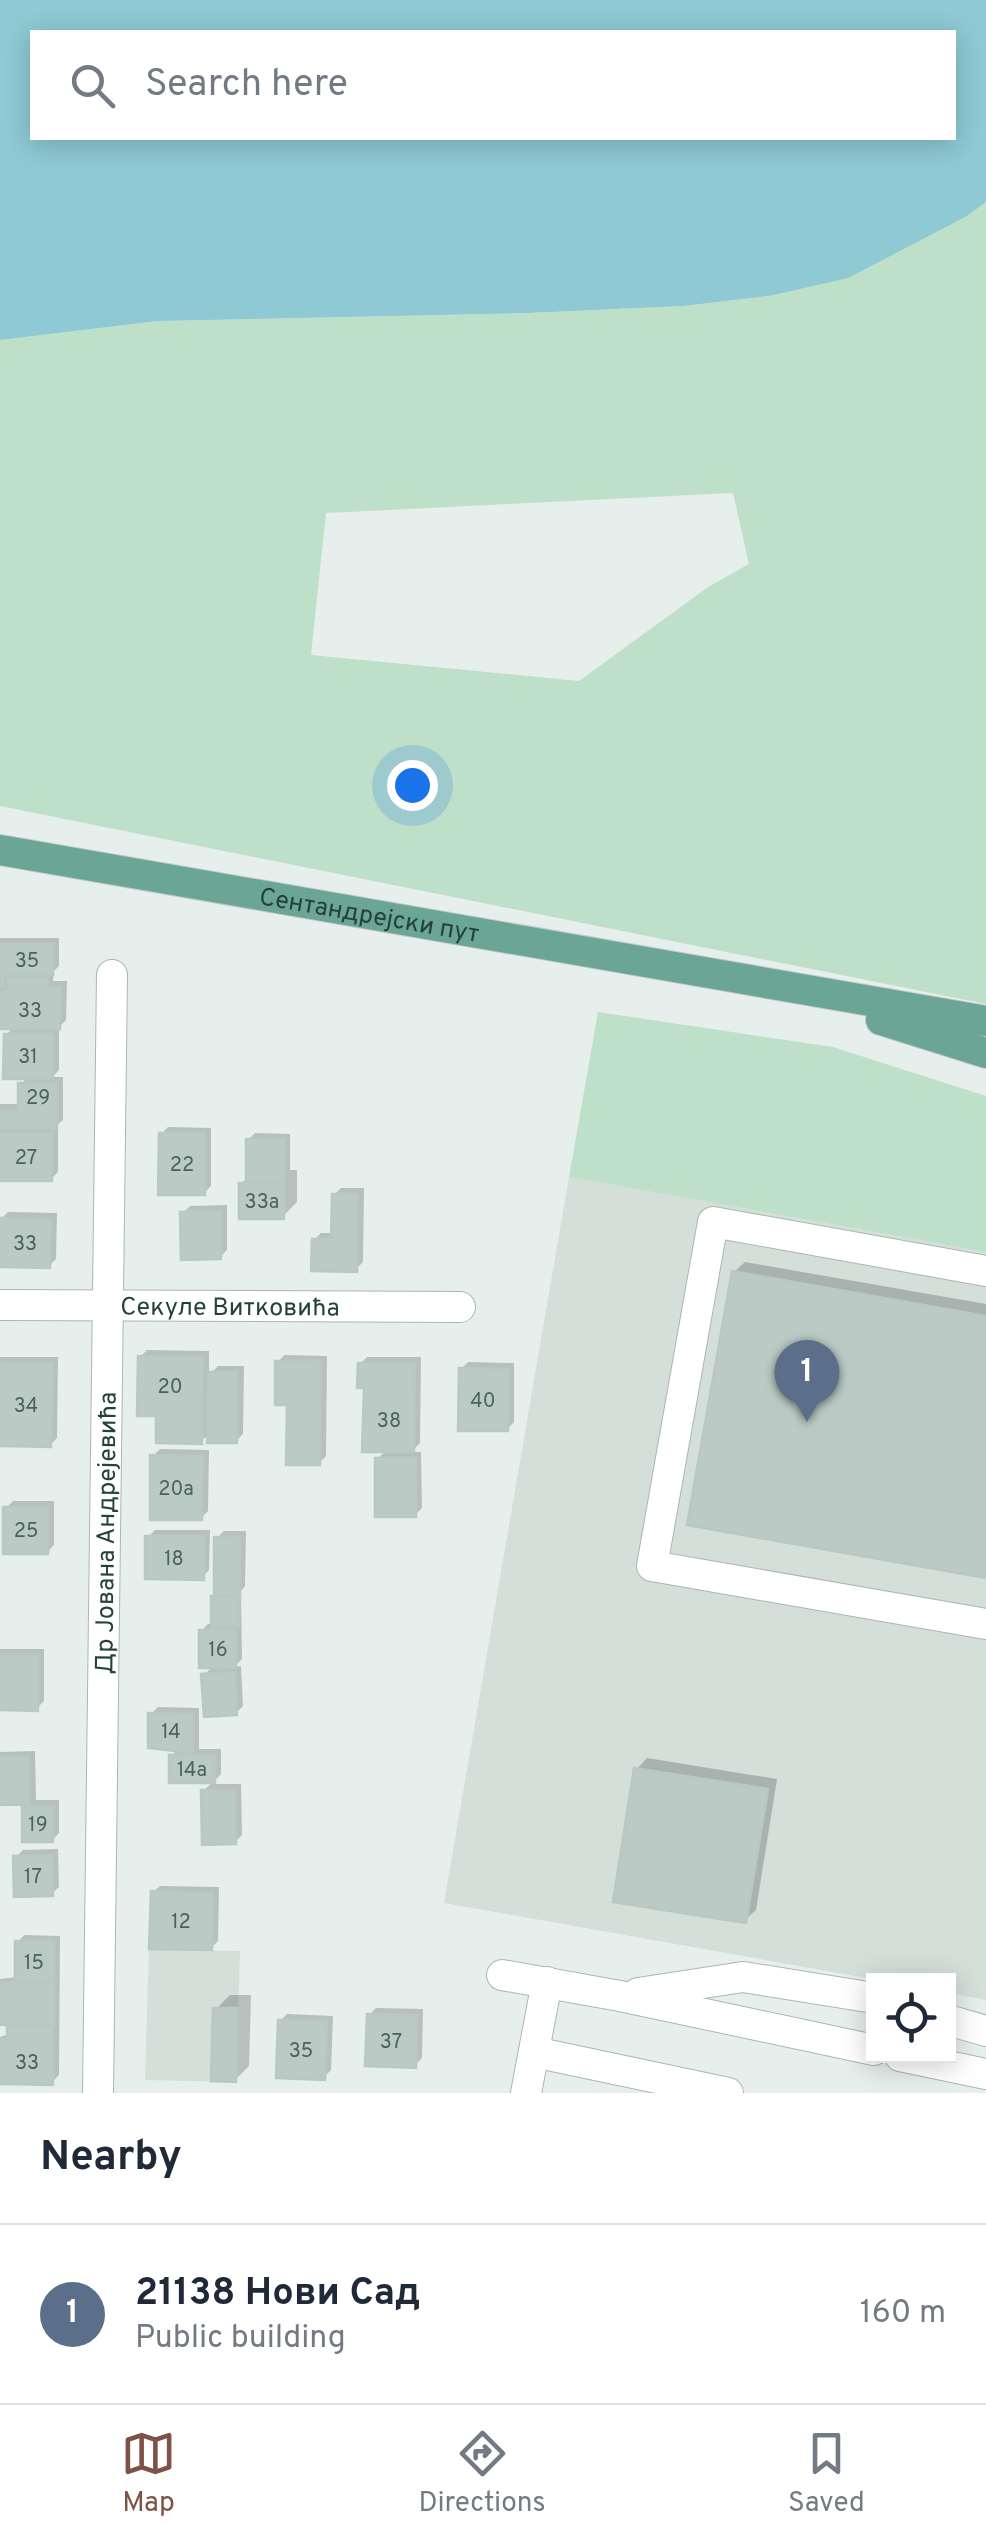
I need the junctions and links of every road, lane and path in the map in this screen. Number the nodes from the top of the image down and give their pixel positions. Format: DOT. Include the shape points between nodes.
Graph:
graph roads {
  1 [pos="0,850"];
  2 [pos="112,976"];
  3 [pos="739,980"];
  4 [pos="986,1021"];
  5 [pos="986,1053"];
  6 [pos="986,1270"];
  7 [pos="106,1304"];
  8 [pos="0,1305"];
  9 [pos="460,1307"];
  10 [pos="986,1624"];
  11 [pos="502,1976"];
  12 [pos="547,1982"];
  13 [pos="620,1996"];
  14 [pos="866,1997"];
  15 [pos="956,2022"];
  16 [pos="986,2031"];
  17 [pos="866,2048"];
  18 [pos="534,2052"];
  19 [pos="933,2063"];
  20 [pos="986,2074"];
  21 [pos="98,2093"];
  22 [pos="526,2093"];
  23 [pos="728,2093"];
  1 -- 3 [label="main road, Сентандрејски пут"];
  2 -- 7 [label="street, Др Јована Андрејевића"];
  3 -- 4 [label="main road, Сентандрејски пут"];
  3 -- 5 [label="main road, Сентандрејски пут"];
  6 -- 10 [label="street" via="713,1222 652,1566"];
  7 -- 8 [label="street, Секуле Витковића"];
  7 -- 9 [label="street, Секуле Витковића"];
  7 -- 21 [label="street, Др Јована Андрејевића"];
  11 -- 12 [label="street"];
  12 -- 13 [label="street"];
  12 -- 18 [label="street"];
  13 -- 14 [label="street" via="743,1977"];
  13 -- 17 [label="street"];
  15 -- 16 [label="street"];
  18 -- 22 [label="street"];
  18 -- 23 [label="street"];
  19 -- 20 [label="street"];
}
